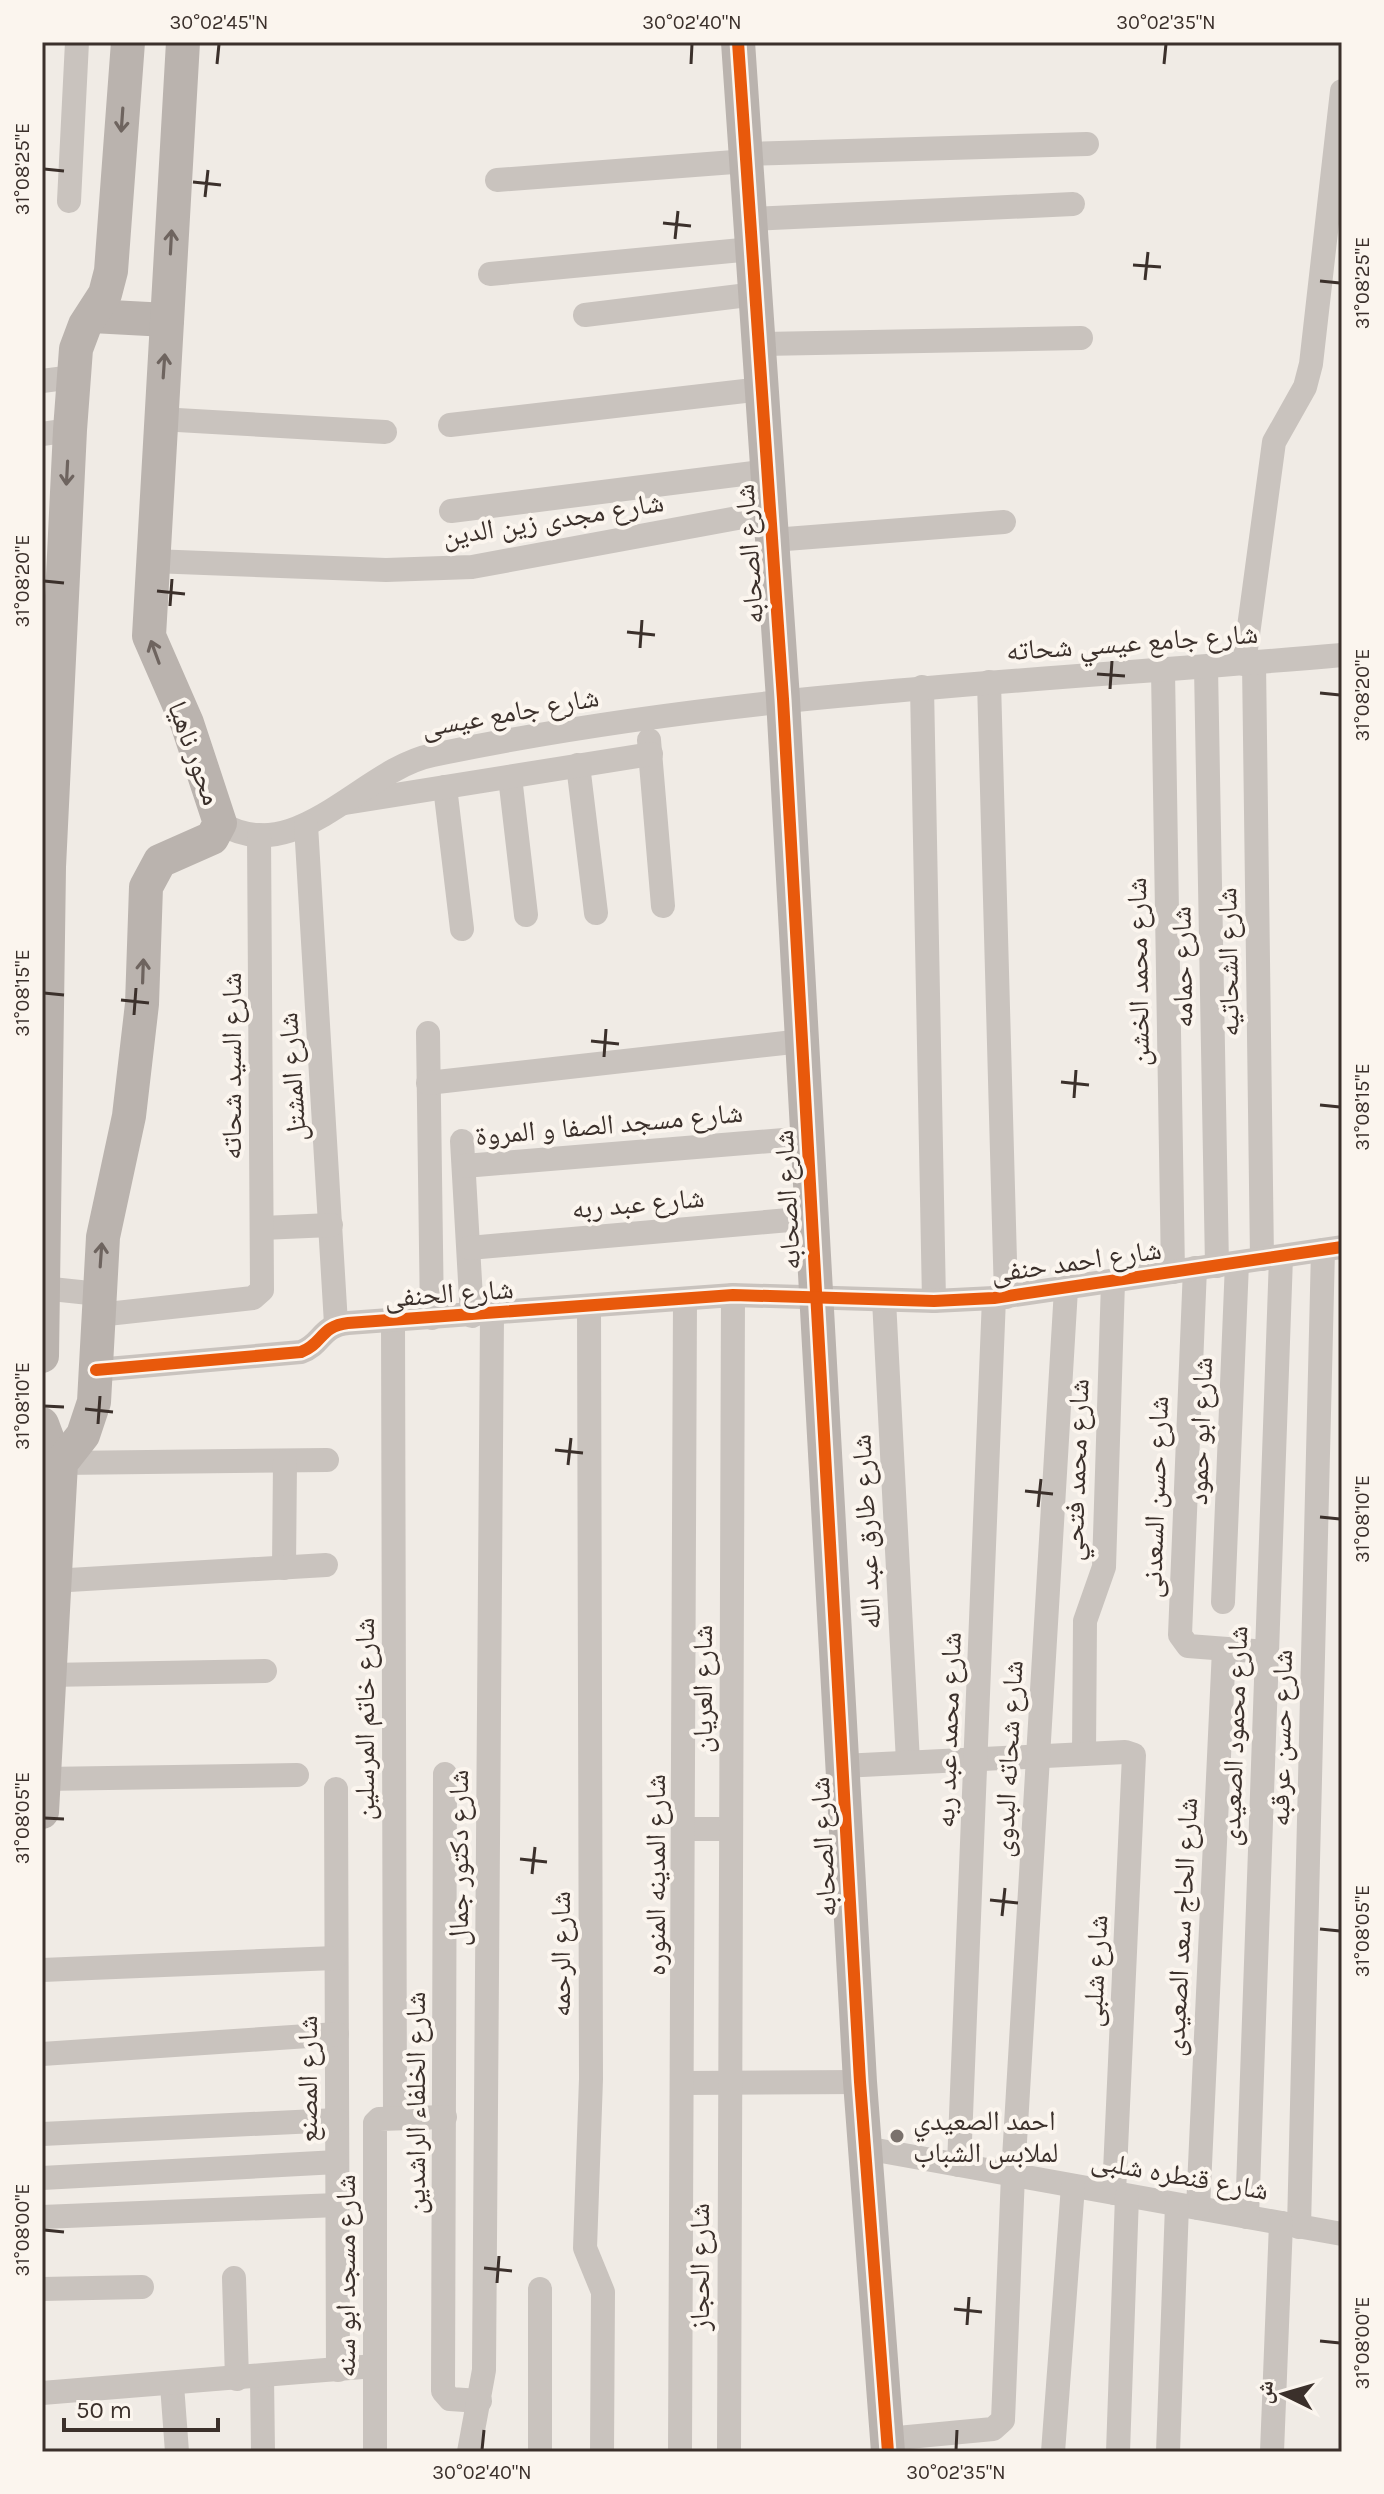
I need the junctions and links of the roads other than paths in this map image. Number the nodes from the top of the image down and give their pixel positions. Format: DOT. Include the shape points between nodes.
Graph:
graph roads {
  1 [pos="77,42"];
  2 [pos="128,42"];
  3 [pos="183,42"];
  4 [pos="738,42"];
  5 [pos="1342,91"];
  6 [pos="1087,144"];
  7 [pos="746,157"];
  8 [pos="497,180"];
  9 [pos="69,201"];
  10 [pos="1073,204"];
  11 [pos="752,234"];
  12 [pos="490,274"];
  13 [pos="756,294"];
  14 [pos="585,315"];
  15 [pos="92,316"];
  16 [pos="167,320"];
  17 [pos="1081,338"];
  18 [pos="759,344"];
  19 [pos="58,379"];
  20 [pos="762,389"];
  21 [pos="160,419"];
  22 [pos="450,425"];
  23 [pos="56,432"];
  24 [pos="385,432"];
  25 [pos="768,471"];
  26 [pos="451,511"];
  27 [pos="1004,522"];
  28 [pos="772,526"];
  29 [pos="152,561"];
  30 [pos="51,610"];
  31 [pos="1342,655"];
  32 [pos="1249,663"];
  33 [pos="1206,667"];
  34 [pos="1163,671"];
  35 [pos="989,682"];
  36 [pos="922,687"];
  37 [pos="783,699"];
  38 [pos="648,718"];
  39 [pos="48,734"];
  40 [pos="651,754"];
  41 [pos="578,765"];
  42 [pos="510,777"];
  43 [pos="445,787"];
  44 [pos="338,805"];
  45 [pos="220,823"];
  46 [pos="306,825"];
  47 [pos="259,835"];
  48 [pos="46,868"];
  49 [pos="663,906"];
  50 [pos="596,913"];
  51 [pos="526,915"];
  52 [pos="462,929"];
  53 [pos="428,1033"];
  54 [pos="802,1041"];
  55 [pos="428,1083"];
  56 [pos="44,1133"];
  57 [pos="808,1138"];
  58 [pos="462,1141"];
  59 [pos="464,1166"];
  60 [pos="812,1218"];
  61 [pos="331,1225"];
  62 [pos="262,1228"];
  63 [pos="469,1248"];
  64 [pos="1333,1249"];
  65 [pos="1271,1258"];
  66 [pos="1205,1267"];
  67 [pos="1113,1282"];
  68 [pos="43,1288"];
  69 [pos="1066,1289"];
  70 [pos="733,1295"];
  71 [pos="816,1295"];
  72 [pos="1000,1297"];
  73 [pos="685,1299"];
  74 [pos="884,1300"];
  75 [pos="934,1301"];
  76 [pos="99,1304"];
  77 [pos="589,1307"];
  78 [pos="482,1316"];
  79 [pos="432,1318"];
  80 [pos="393,1320"];
  81 [pos="336,1324"];
  82 [pos="42,1356"];
  83 [pos="96,1370"];
  84 [pos="42,1424"];
  85 [pos="327,1460"];
  86 [pos="285,1462"];
  87 [pos="61,1463"];
  88 [pos="326,1565"];
  89 [pos="284,1568"];
  90 [pos="52,1581"];
  91 [pos="1223,1602"];
  92 [pos="1224,1649"];
  93 [pos="1267,1652"];
  94 [pos="265,1671"];
  95 [pos="48,1675"];
  96 [pos="1084,1754"];
  97 [pos="1038,1756"];
  98 [pos="977,1758"];
  99 [pos="908,1762"];
  100 [pos="842,1766"];
  101 [pos="445,1774"];
  102 [pos="297,1775"];
  103 [pos="336,1789"];
  104 [pos="43,1795"];
  105 [pos="686,1829"];
  106 [pos="731,1829"];
  107 [pos="335,1958"];
  108 [pos="42,1970"];
  109 [pos="337,2034"];
  110 [pos="42,2054"];
  111 [pos="860,2082"];
  112 [pos="684,2083"];
  113 [pos="730,2083"];
  114 [pos="395,2117"];
  115 [pos="445,2117"];
  116 [pos="337,2120"];
  117 [pos="42,2134"];
  118 [pos="865,2148"];
  119 [pos="337,2162"];
  120 [pos="959,2165"];
  121 [pos="1013,2175"];
  122 [pos="42,2178"];
  123 [pos="1073,2186"];
  124 [pos="1121,2194"];
  125 [pos="337,2205"];
  126 [pos="1188,2206"];
  127 [pos="42,2217"];
  128 [pos="1247,2217"];
  129 [pos="1290,2225"];
  130 [pos="1342,2234"];
  131 [pos="234,2278"];
  132 [pos="142,2287"];
  133 [pos="42,2289"];
  134 [pos="540,2289"];
  135 [pos="375,2366"];
  136 [pos="338,2370"];
  137 [pos="262,2377"];
  138 [pos="237,2379"];
  139 [pos="172,2385"];
  140 [pos="42,2393"];
  141 [pos="480,2401"];
  142 [pos="986,2435"];
  143 [pos="887,2446"];
  144 [pos="177,2452"];
  145 [pos="263,2452"];
  146 [pos="375,2452"];
  147 [pos="469,2452"];
  148 [pos="540,2452"];
  149 [pos="602,2452"];
  150 [pos="680,2452"];
  151 [pos="729,2452"];
  152 [pos="1053,2452"];
  153 [pos="1118,2452"];
  154 [pos="1168,2452"];
  155 [pos="1272,2452"];
  1 -- 9 [label="street"];
  2 -- 15 [label="main road, one-way" via="111,271"];
  16 -- 3 [label="main road, محور ناهيا, one-way"];
  4 -- 7 [label="main road, شارع الصحابه"];
  5 -- 32 [label="street, شارع الشحاتيه" via="1311,364 1305,387 1274,442"];
  6 -- 7 [label="street"];
  7 -- 8 [label="street"];
  7 -- 11 [label="main road, شارع الصحابه"];
  10 -- 11 [label="street"];
  11 -- 12 [label="street"];
  11 -- 13 [label="main road, شارع الصحابه"];
  13 -- 14 [label="street"];
  13 -- 18 [label="main road, شارع الصحابه"];
  15 -- 16 [label="main road"];
  15 -- 19 [label="main road"];
  21 -- 16 [label="main road, محور ناهيا, one-way"];
  17 -- 18 [label="street"];
  18 -- 20 [label="main road, شارع الصحابه"];
  19 -- 23 [label="main road"];
  20 -- 22 [label="street"];
  20 -- 25 [label="main road, شارع الصحابه"];
  21 -- 24 [label="street"];
  21 -- 29 [label="main road, محور ناهيا"];
  23 -- 30 [label="main road, one-way"];
  25 -- 26 [label="street"];
  25 -- 28 [label="main road, شارع الصحابه"];
  27 -- 28 [label="street, شارع مجدى زين الدين"];
  28 -- 29 [label="street, شارع مجدى زين الدين" via="472,567 386,570"];
  28 -- 37 [label="main road, شارع الصحابه"];
  45 -- 29 [label="main road, محور ناهيا, one-way" via="187,723 149,636"];
  30 -- 39 [label="main road"];
  31 -- 32 [label="street, شارع جامع عيسي شحاته"];
  32 -- 33 [label="street, شارع جامع عيسي شحاته"];
  32 -- 65 [label="street, شارع الشحاتيه"];
  33 -- 34 [label="street, شارع جامع عيسي شحاته"];
  33 -- 66 [label="street, شارع حمامه"];
  34 -- 35 [label="street, شارع جامع عيسي شحاته"];
  34 -- 66 [label="street, شارع محمد الخشن"];
  35 -- 36 [label="street, شارع جامع عيسي شحاته"];
  35 -- 72 [label="street, شارع محمد عبد ربه"];
  36 -- 37 [label="street, شارع جامع عيسي شحاته"];
  36 -- 75 [label="street"];
  37 -- 38 [label="street, شارع جامع عيسى"];
  37 -- 54 [label="main road, شارع الصحابه"];
  38 -- 40 [label="street"];
  38 -- 44 [label="street, شارع جامع عيسى" via="431,755 407,762"];
  39 -- 48 [label="main road"];
  40 -- 41 [label="street"];
  40 -- 49 [label="street"];
  41 -- 42 [label="street"];
  41 -- 50 [label="street"];
  42 -- 43 [label="street"];
  42 -- 51 [label="street"];
  43 -- 44 [label="street"];
  43 -- 52 [label="street"];
  44 -- 46 [label="street, شارع جامع عيسى"];
  45 -- 47 [label="street, شارع جامع عيسى" via="240,834"];
  76 -- 45 [label="main road, محور ناهيا, one-way" via="105,1217 125,1138 137,1046 146,887 160,861 212,838"];
  46 -- 47 [label="street, شارع جامع عيسى"];
  46 -- 61 [label="street, شارع المشتل"];
  47 -- 62 [label="street, شارع السيد شحاته"];
  48 -- 56 [label="main road"];
  53 -- 55 [label="street"];
  54 -- 55 [label="street"];
  54 -- 57 [label="main road, شارع الصحابه"];
  55 -- 79 [label="street"];
  56 -- 68 [label="main road"];
  57 -- 59 [label="street, شارع مسجد الصفا و المروة"];
  57 -- 60 [label="main road, شارع الصحابه"];
  58 -- 59 [label="street, شارع دكتور جمال"];
  59 -- 63 [label="street, شارع دكتور جمال"];
  60 -- 63 [label="street, شارع عبد ربه"];
  60 -- 71 [label="main road, شارع الصحابه"];
  61 -- 62 [label="street"];
  61 -- 81 [label="street, شارع المشتل"];
  62 -- 76 [label="street, شارع السيد شحاته" via="259,1296"];
  63 -- 78 [label="street, شارع دكتور جمال"];
  64 -- 65 [label="street, شارع احمد حنفى"];
  64 -- 129 [label="street, شارع حسن عرقبه"];
  65 -- 66 [label="street, شارع احمد حنفى"];
  65 -- 93 [label="street, شارع محمود الصعيدى"];
  66 -- 67 [label="street, شارع احمد حنفى"];
  66 -- 91 [label="street, شارع ابو حمود"];
  66 -- 92 [label="street, شارع حسن السعدنى" via="1180,1635 1188,1646"];
  67 -- 69 [label="street, شارع احمد حنفى"];
  67 -- 96 [label="street, شارع محمد فتحي" via="1104,1567 1085,1621"];
  68 -- 76 [label="street"];
  68 -- 82 [label="main road"];
  69 -- 72 [label="street, شارع احمد حنفى"];
  69 -- 97 [label="street, شارع شحاته البدوى"];
  70 -- 71 [label="street, شارع الحنفى"];
  70 -- 73 [label="street, شارع الحنفى"];
  70 -- 106 [label="street, شارع العريان"];
  71 -- 74 [label="street, شارع احمد حنفى"];
  71 -- 100 [label="main road, شارع الصحابه"];
  72 -- 75 [label="street, شارع احمد حنفى"];
  72 -- 98 [label="street, شارع محمد عبد ربه"];
  73 -- 77 [label="street, شارع الحنفى"];
  73 -- 105 [label="street, شارع المدينه المنوره"];
  74 -- 75 [label="street, شارع احمد حنفى"];
  74 -- 99 [label="street, شارع طارق عبد الله"];
  76 -- 83 [label="main road, محور ناهيا"];
  77 -- 78 [label="street, شارع الحنفى"];
  77 -- 149 [label="street, شارع الرحمه" via="591,2079 585,2248 603,2292"];
  78 -- 79 [label="street, شارع الحنفى"];
  78 -- 141 [label="street, شارع دكتور جمال"];
  79 -- 80 [label="street, شارع الحنفى"];
  80 -- 81 [label="street, شارع الحنفى"];
  80 -- 114 [label="street, شارع خاتم المرسلين"];
  81 -- 83 [label="street" via="301,1352"];
  83 -- 87 [label="main road, محور ناهيا" via="90,1419"];
  84 -- 87 [label="main road"];
  85 -- 86 [label="street"];
  86 -- 87 [label="street"];
  86 -- 89 [label="street"];
  87 -- 90 [label="main road"];
  88 -- 89 [label="street"];
  89 -- 90 [label="street"];
  90 -- 95 [label="main road"];
  92 -- 93 [label="street, شارع حسن السعدنى"];
  92 -- 126 [label="street, شارع الحاج سعد الصعيدى"];
  93 -- 128 [label="street, شارع محمود الصعيدى"];
  94 -- 95 [label="street"];
  95 -- 104 [label="main road"];
  96 -- 97 [label="street"];
  96 -- 124 [label="street, شارع شلبى" via="1133,1753"];
  97 -- 98 [label="street"];
  97 -- 121 [label="street, شارع شحاته البدوى"];
  98 -- 99 [label="street"];
  98 -- 120 [label="street, شارع محمد عبد ربه"];
  99 -- 100 [label="street"];
  100 -- 111 [label="main road, شارع الصحابه"];
  101 -- 115 [label="street, شارع الخلفاء الراشدين"];
  102 -- 104 [label="street"];
  103 -- 107 [label="street, شارع المصنع"];
  105 -- 106 [label="street"];
  105 -- 112 [label="street, شارع المدينه المنوره"];
  106 -- 113 [label="street, شارع العريان"];
  107 -- 108 [label="street"];
  107 -- 109 [label="street, شارع المصنع"];
  109 -- 110 [label="street"];
  109 -- 116 [label="street, شارع المصنع"];
  111 -- 113 [label="street"];
  111 -- 118 [label="main road, شارع الصحابه"];
  112 -- 113 [label="street"];
  112 -- 150 [label="street, شارع المدينه المنوره"];
  113 -- 151 [label="street, شارع الحجاز"];
  114 -- 115 [label="street"];
  114 -- 135 [label="street, شارع مسجد ابو سنه" via="374,2125"];
  115 -- 141 [label="street, شارع الخلفاء الراشدين" via="443,2391 450,2399"];
  116 -- 117 [label="street"];
  116 -- 119 [label="street, شارع المصنع"];
  118 -- 120 [label="street, شارع قنطره شلبى"];
  118 -- 143 [label="main road, شارع الصحابه"];
  119 -- 122 [label="street"];
  119 -- 125 [label="street, شارع المصنع"];
  120 -- 121 [label="street, شارع قنطره شلبى"];
  121 -- 123 [label="street, شارع قنطره شلبى"];
  121 -- 142 [label="street, شارع شحاته البدوى"];
  123 -- 124 [label="street, شارع قنطره شلبى"];
  123 -- 152 [label="street"];
  124 -- 126 [label="street, شارع قنطره شلبى"];
  124 -- 153 [label="street, شارع شلبى"];
  125 -- 127 [label="street"];
  125 -- 136 [label="street, شارع المصنع"];
  126 -- 128 [label="street, شارع قنطره شلبى"];
  126 -- 154 [label="street, شارع الحاج سعد الصعيدى"];
  128 -- 129 [label="street, شارع قنطره شلبى"];
  129 -- 130 [label="street, شارع قنطره شلبى"];
  129 -- 155 [label="street, شارع حسن عرقبه"];
  131 -- 138 [label="street"];
  132 -- 133 [label="street"];
  134 -- 148 [label="street"];
  135 -- 136 [label="street"];
  135 -- 146 [label="street, شارع مسجد ابو سنه"];
  136 -- 137 [label="street"];
  137 -- 138 [label="street"];
  137 -- 145 [label="street"];
  138 -- 139 [label="street"];
  139 -- 140 [label="street"];
  139 -- 144 [label="street"];
  141 -- 147 [label="street, شارع دكتور جمال"];
  142 -- 143 [label="street"];
}
